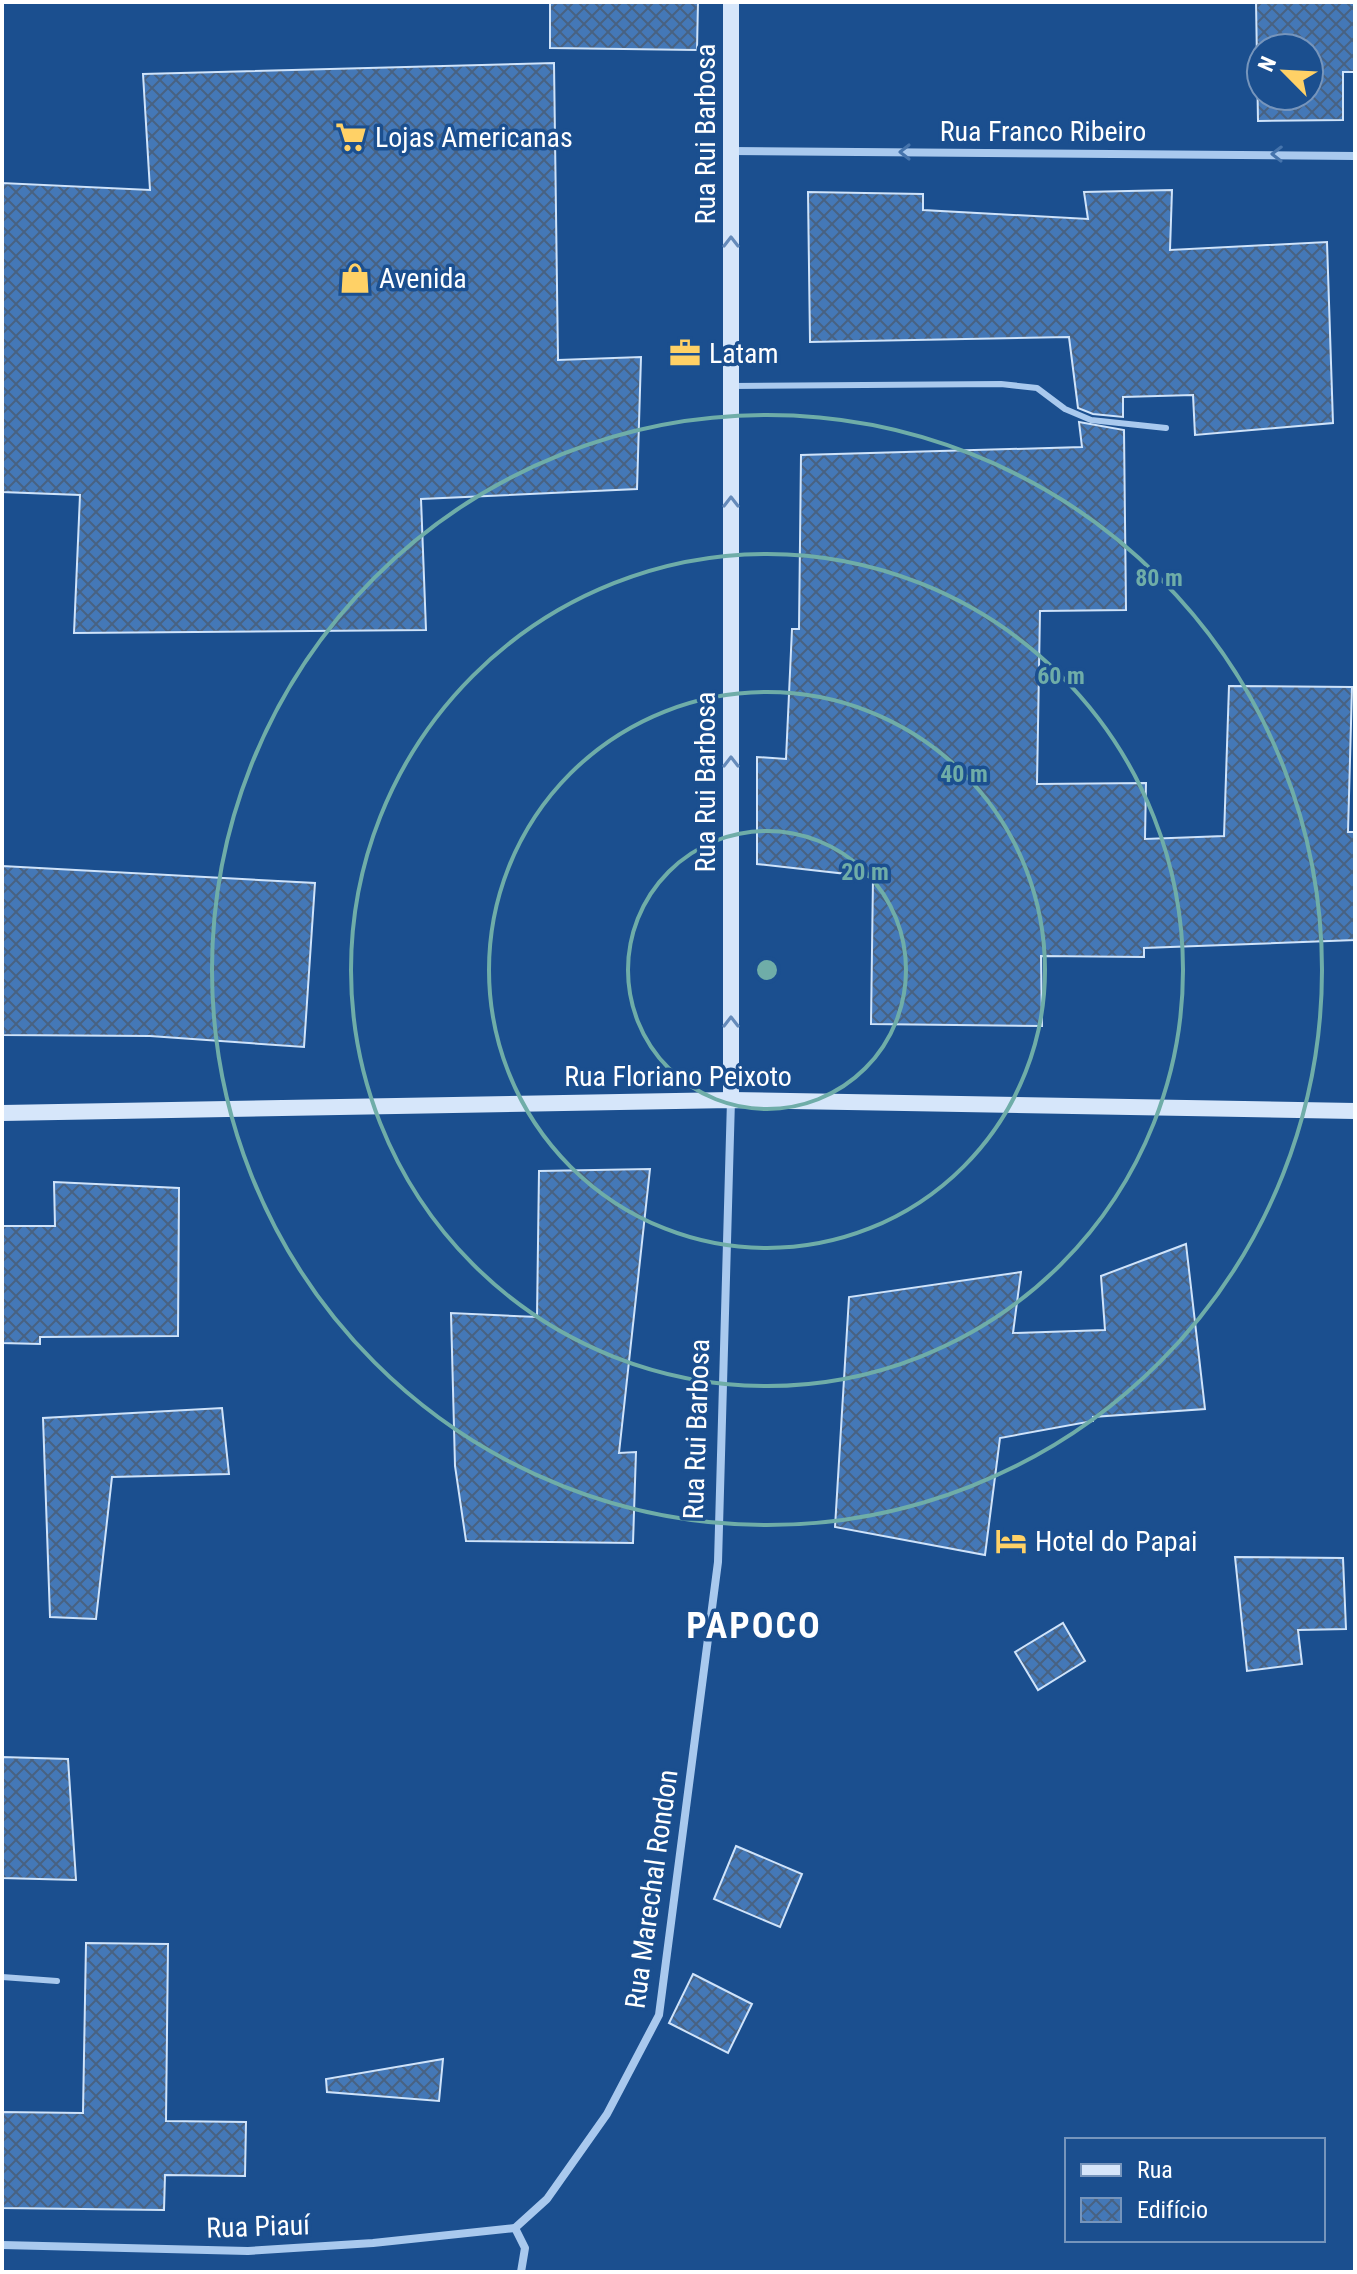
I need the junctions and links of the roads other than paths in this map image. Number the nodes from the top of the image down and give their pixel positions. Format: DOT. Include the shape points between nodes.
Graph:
graph roads {
  1 [pos="731,2"];
  2 [pos="731,151"];
  3 [pos="1355,156"];
  4 [pos="731,386"];
  5 [pos="1166,428"];
  6 [pos="731,1100"];
  7 [pos="1355,1111"];
  8 [pos="2,1113"];
  9 [pos="718,1562"];
  10 [pos="2,1977"];
  11 [pos="57,1981"];
  12 [pos="515,2228"];
  13 [pos="2,2245"];
  14 [pos="521,2272"];
  1 -- 2 [label="main road, Rua Rui Barbosa"];
  3 -- 2 [label="street, Rua Franco Ribeiro, one-way"];
  4 -- 2 [label="main road, Rua Rui Barbosa, one-way"];
  4 -- 5 [label="lane" via="1025,386 1091,420"];
  6 -- 4 [label="main road, Rua Rui Barbosa, one-way"];
  6 -- 7 [label="main road, Rua Floriano Peixoto"];
  6 -- 8 [label="main road, Rua Floriano Peixoto"];
  6 -- 9 [label="street, Rua Rui Barbosa"];
  9 -- 12 [label="street, Rua Marechal Rondon" via="659,2015 607,2114 547,2199"];
  10 -- 11 [label="lane"];
  12 -- 13 [label="street, Rua Piauí" via="248,2251"];
  12 -- 14 [label="street" via="525,2248"];
}
